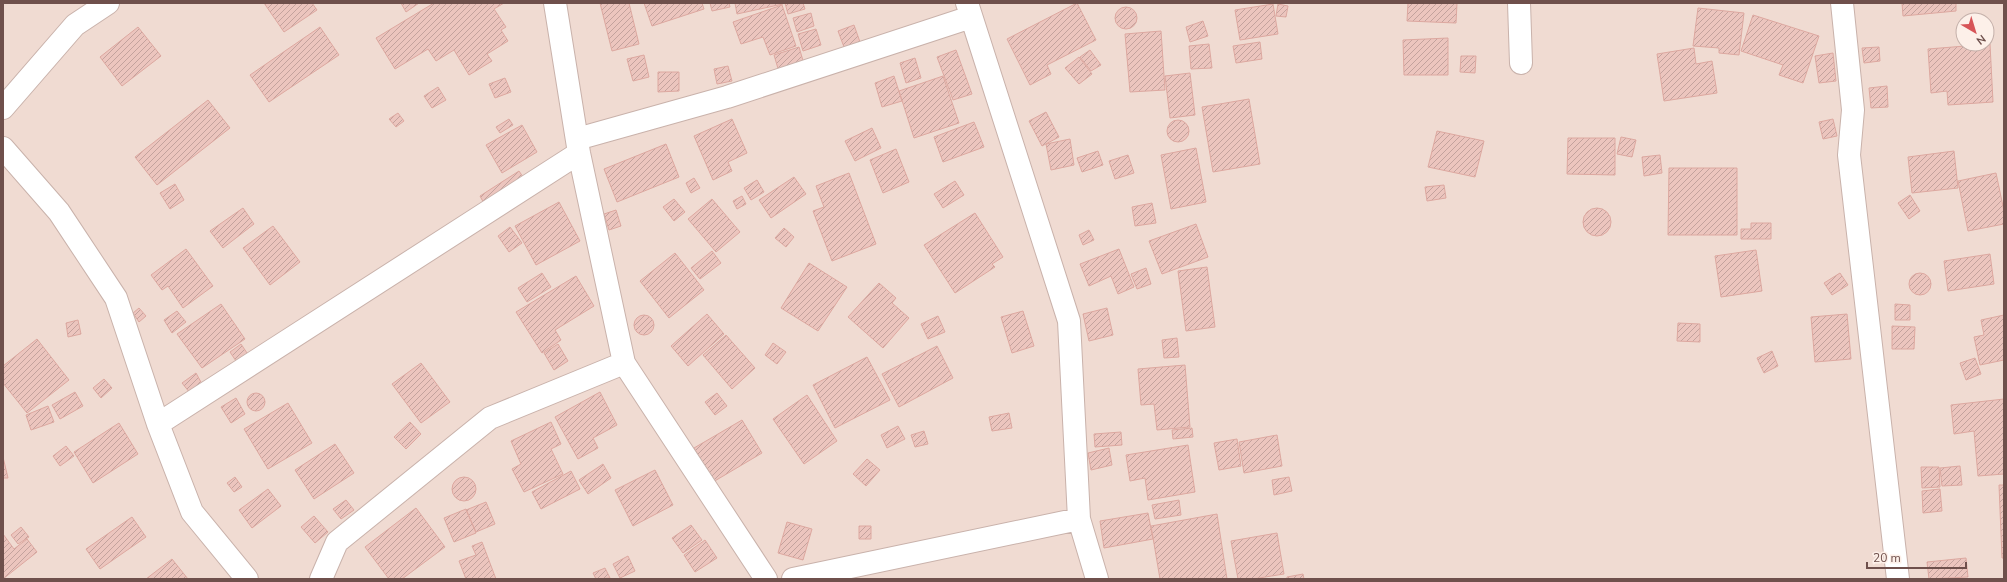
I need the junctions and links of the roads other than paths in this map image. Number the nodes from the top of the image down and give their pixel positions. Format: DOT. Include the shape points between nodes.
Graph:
graph roads {
  1 [pos="108,3"];
  2 [pos="555,3"];
  3 [pos="1519,3"];
  4 [pos="1842,3"];
  5 [pos="969,10"];
  6 [pos="1521,63"];
  7 [pos="3,108"];
  8 [pos="578,146"];
  9 [pos="6,159"];
  10 [pos="624,363"];
  11 [pos="158,424"];
  12 [pos="1079,519"];
  13 [pos="247,579"];
  14 [pos="321,579"];
  15 [pos="766,579"];
  16 [pos="792,579"];
  17 [pos="1097,579"];
  18 [pos="1898,579"];
  1 -- 7 [label="street" via="75,25"];
  2 -- 8 [label="street"];
  3 -- 6 [label="street"];
  4 -- 18 [label="street" via="1853,110 1849,155"];
  5 -- 8 [label="street"];
  5 -- 12 [label="street" via="1069,321"];
  8 -- 10 [label="street"];
  8 -- 11 [label="street"];
  9 -- 11 [label="street" via="59,212 116,298"];
  10 -- 14 [label="street" via="490,418 337,542"];
  10 -- 15 [label="street"];
  11 -- 13 [label="street" via="192,512"];
  12 -- 16 [label="street"];
  12 -- 17 [label="street"];
}
